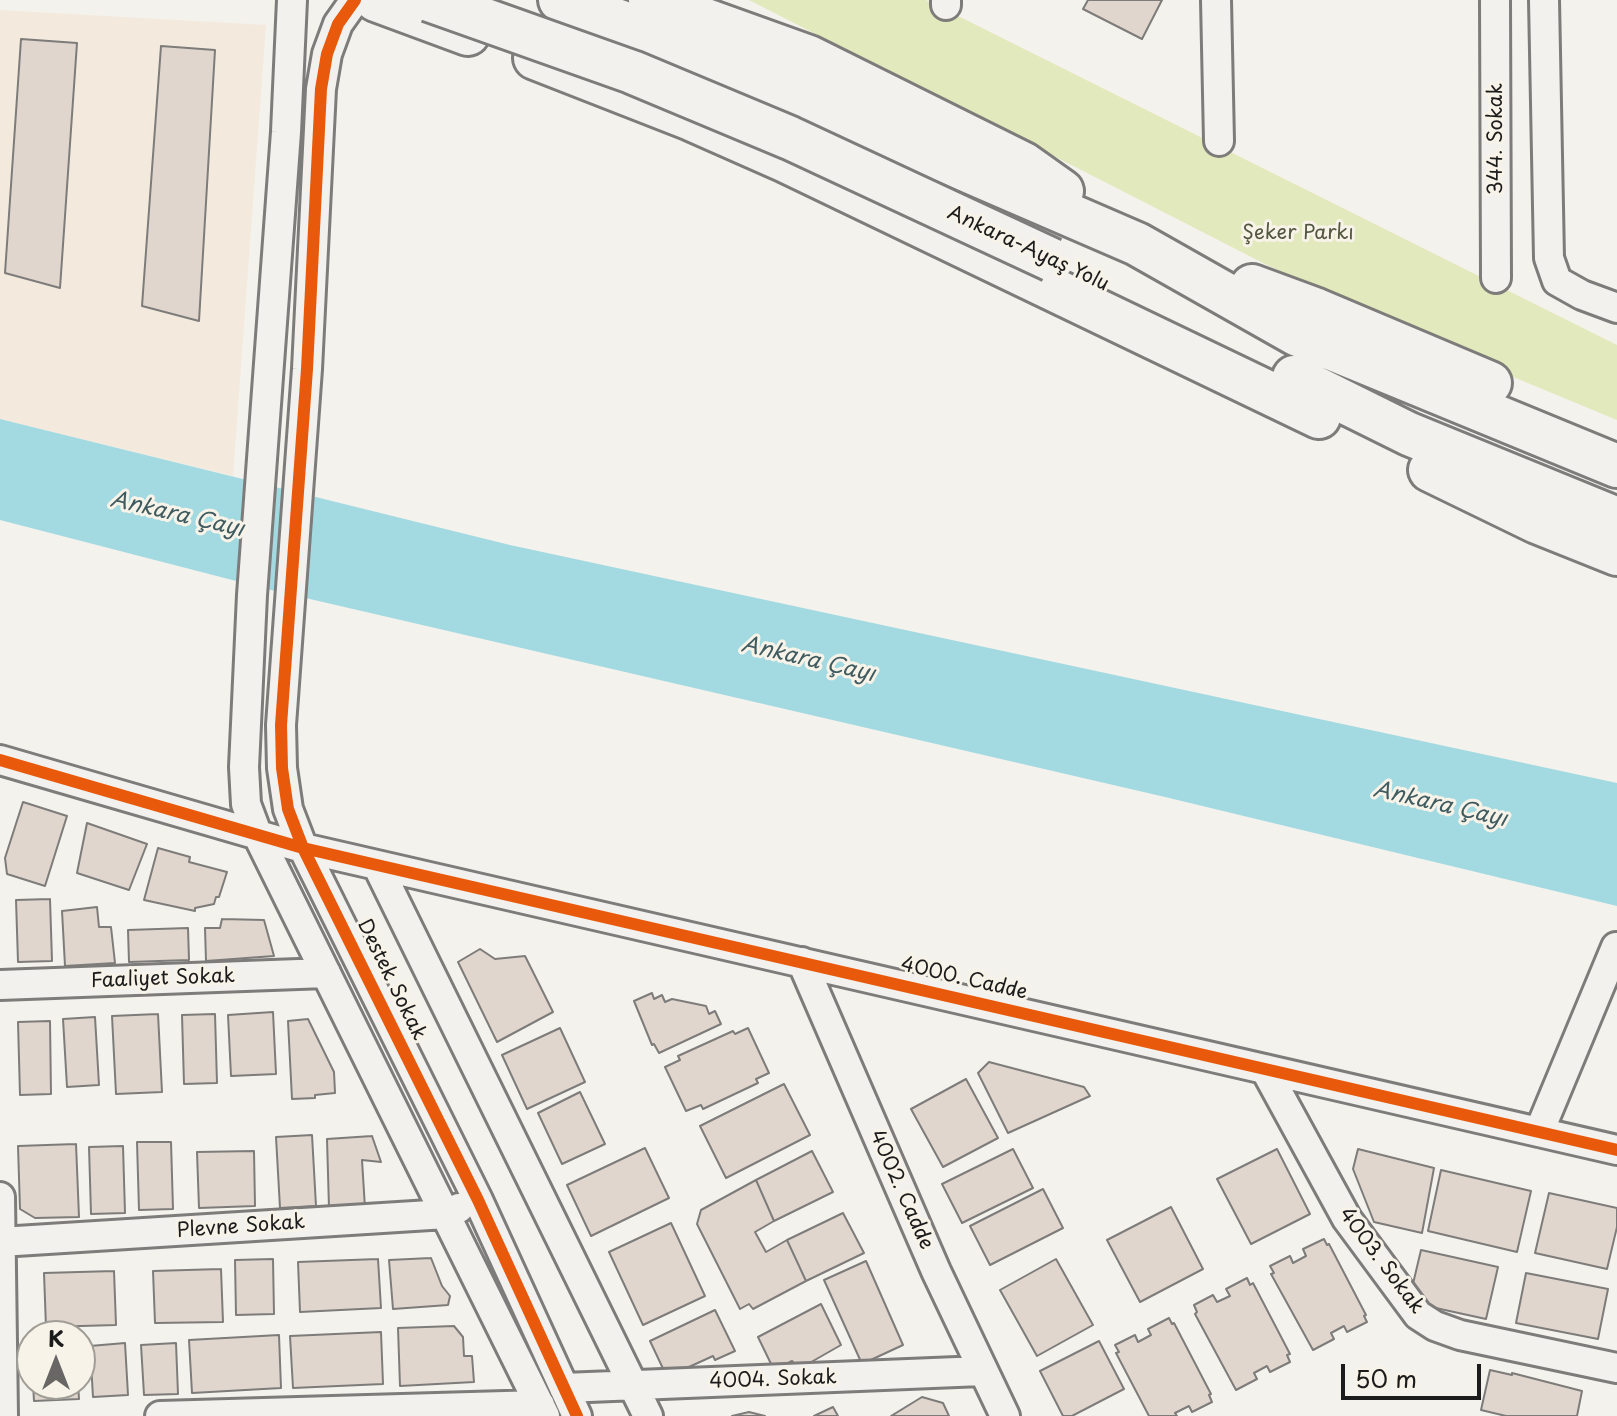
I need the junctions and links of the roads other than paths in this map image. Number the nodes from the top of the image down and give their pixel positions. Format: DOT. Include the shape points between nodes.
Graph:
graph roads {
  1 [pos="292,0"];
  2 [pos="355,0"];
  3 [pos="376,0"];
  4 [pos="429,0"];
  5 [pos="560,0"];
  6 [pos="650,0"];
  7 [pos="1216,0"];
  8 [pos="1495,0"];
  9 [pos="1544,0"];
  10 [pos="464,18"];
  11 [pos="1219,141"];
  12 [pos="1137,244"];
  13 [pos="1496,278"];
  14 [pos="1139,301"];
  15 [pos="1617,308"];
  16 [pos="1319,417"];
  17 [pos="1617,436"];
  18 [pos="1617,466"];
  19 [pos="1617,519"];
  20 [pos="1617,554"];
  21 [pos="0,760"];
  22 [pos="258,836"];
  23 [pos="303,848"];
  24 [pos="377,865"];
  25 [pos="1616,947"];
  26 [pos="802,962"];
  27 [pos="326,973"];
  28 [pos="0,985"];
  29 [pos="1265,1069"];
  30 [pos="1539,1132"];
  31 [pos="1617,1150"];
  32 [pos="0,1197"];
  33 [pos="478,1200"];
  34 [pos="446,1214"];
  35 [pos="1,1242"];
  36 [pos="1617,1368"];
  37 [pos="982,1371"];
  38 [pos="633,1386"];
  39 [pos="564,1388"];
  40 [pos="542,1412"];
  41 [pos="3,1416"];
  42 [pos="160,1416"];
  43 [pos="577,1416"];
  44 [pos="648,1416"];
  45 [pos="1005,1416"];
  1 -- 22 [label="street" via="244,767 246,804"];
  2 -- 23 [label="street, Destek Sokak" via="338,24 321,89 281,725 288,809"];
  3 -- 10 [label="highway"];
  4 -- 14 [label="highway, Ankara-Ayaş Yolu, bridge" via="632,72 790,138"];
  5 -- 12 [label="highway" via="630,25"];
  6 -- 12 [label="highway" via="809,57 909,105 1024,164"];
  7 -- 11 [label="street"];
  8 -- 13 [label="street, 344. Sokak"];
  9 -- 15 [label="street" via="1549,258 1557,281"];
  10 -- 16 [label="highway" via="786,161"];
  12 -- 17 [label="highway" via="1317,310"];
  12 -- 18 [label="highway" via="1296,334"];
  14 -- 16 [label="highway"];
  14 -- 19 [label="highway, Ankara-Ayaş Yolu" via="1409,434"];
  16 -- 20 [label="highway" via="1537,522"];
  21 -- 22 [label="street"];
  22 -- 23 [label="street"];
  22 -- 27 [label="street"];
  23 -- 24 [label="street, 4000. Cadde"];
  23 -- 33 [label="street, Destek Sokak"];
  24 -- 26 [label="street, 4000. Cadde"];
  24 -- 38 [label="street"];
  25 -- 30 [label="street"];
  26 -- 29 [label="street, 4000. Cadde"];
  26 -- 37 [label="street, 4002. Cadde"];
  27 -- 28 [label="street, Faaliyet Sokak"];
  27 -- 34 [label="street"];
  29 -- 30 [label="street, 4000. Cadde"];
  29 -- 36 [label="street, 4003. Sokak" via="1347,1219 1418,1315 1460,1335"];
  30 -- 31 [label="street, 4000. Cadde"];
  32 -- 35 [label="street"];
  33 -- 34 [label="street, Plevne Sokak"];
  33 -- 39 [label="street, Destek Sokak"];
  34 -- 35 [label="street, Plevne Sokak"];
  34 -- 40 [label="street"];
  35 -- 41 [label="street"];
  37 -- 38 [label="street, 4004. Sokak"];
  37 -- 45 [label="street, 4002. Cadde"];
  38 -- 39 [label="street, 4004. Sokak"];
  38 -- 44 [label="street"];
  39 -- 43 [label="street, Destek Sokak"];
  40 -- 42 [label="street"];
}
